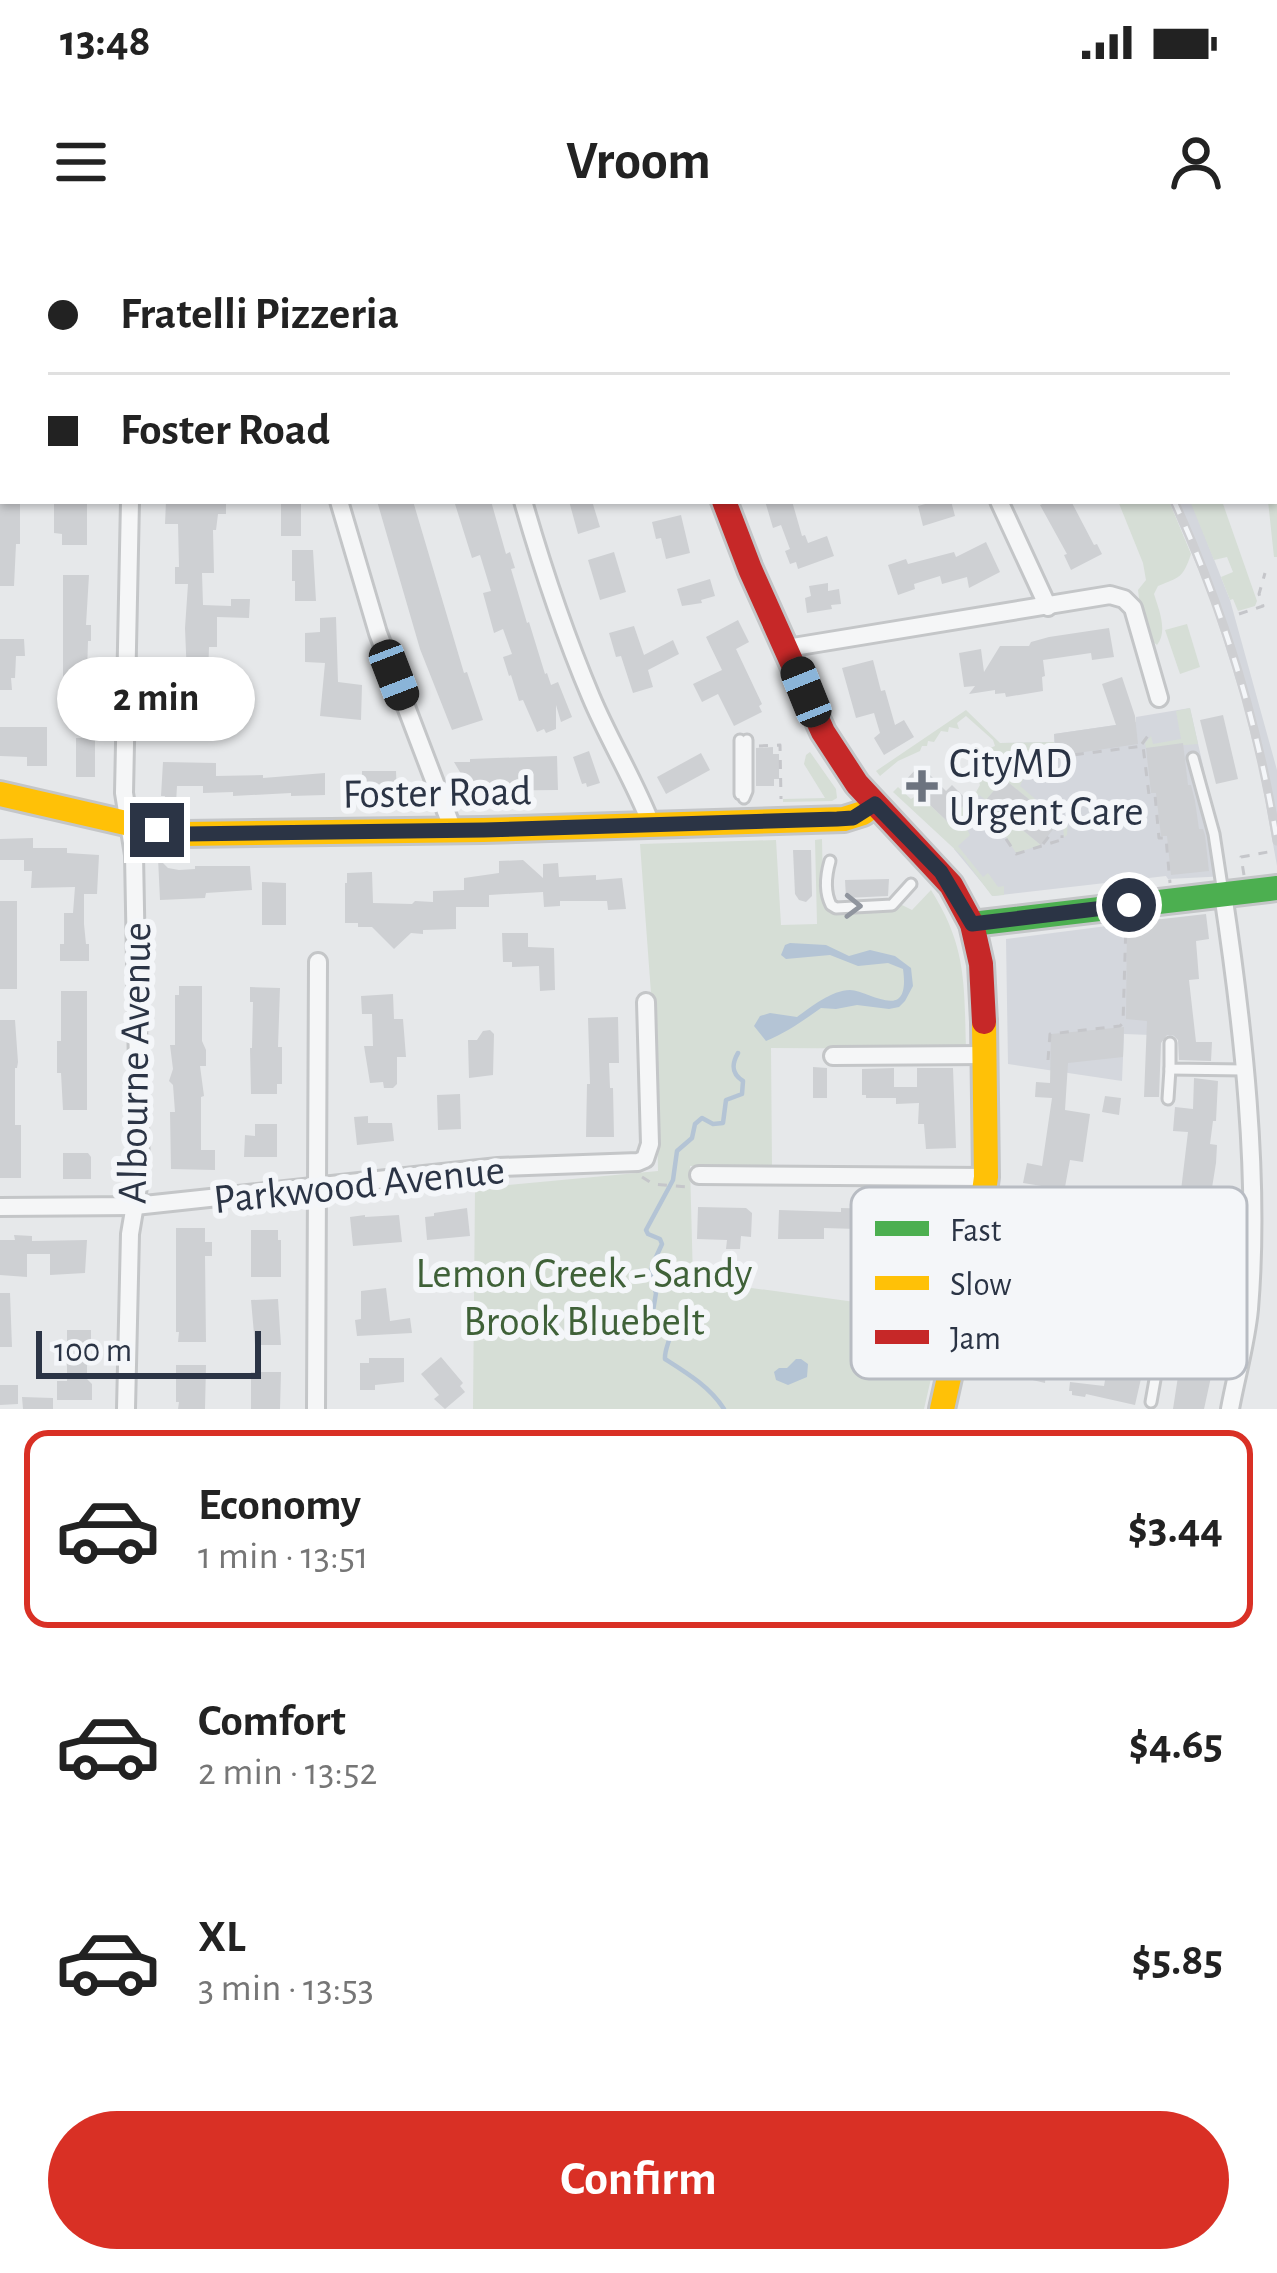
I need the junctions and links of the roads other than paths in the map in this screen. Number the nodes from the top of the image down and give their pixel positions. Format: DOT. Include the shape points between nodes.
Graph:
graph roads {
  1 [pos="130,504"];
  2 [pos="340,504"];
  3 [pos="524,504"];
  4 [pos="725,504"];
  5 [pos="1000,504"];
  6 [pos="1048,608"];
  7 [pos="787,648"];
  8 [pos="1159,698"];
  9 [pos="746,742"];
  10 [pos="1193,758"];
  11 [pos="0,794"];
  12 [pos="742,796"];
  13 [pos="875,804"];
  14 [pos="129,824"];
  15 [pos="652,824"];
  16 [pos="453,830"];
  17 [pos="830,861"];
  18 [pos="911,884"];
  19 [pos="1238,888"];
  20 [pos="1277,888"];
  21 [pos="972,924"];
  22 [pos="318,962"];
  23 [pos="646,1002"];
  24 [pos="1170,1042"];
  25 [pos="985,1055"];
  26 [pos="833,1056"];
  27 [pos="1170,1069"];
  28 [pos="1244,1070"];
  29 [pos="1168,1099"];
  30 [pos="986,1177"];
  31 [pos="695,1181"];
  32 [pos="318,1186"];
  33 [pos="985,1187"];
  34 [pos="135,1206"];
  35 [pos="0,1207"];
  36 [pos="1247,1322"];
  37 [pos="949,1379"];
  38 [pos="1155,1379"];
  39 [pos="1236,1379"];
  40 [pos="1151,1402"];
  41 [pos="126,1409"];
  42 [pos="316,1409"];
  43 [pos="942,1409"];
  44 [pos="1230,1409"];
  1 -- 14 [label="street, Albourne Avenue"];
  2 -- 16 [label="street" via="378,633"];
  3 -- 15 [label="street" via="562,625"];
  4 -- 7 [label="street"];
  5 -- 6 [label="street"];
  6 -- 7 [label="street"];
  6 -- 8 [label="street" via="1124,599"];
  7 -- 13 [label="street" via="823,732"];
  9 -- 12 [label="lane"];
  10 -- 19 [label="lane"];
  11 -- 14 [label="street, Foster Road"];
  13 -- 15 [label="street, Foster Road" via="844,819"];
  13 -- 21 [label="street" via="941,872"];
  14 -- 16 [label="street, Foster Road" via="185,834"];
  14 -- 34 [label="street, Albourne Avenue"];
  15 -- 16 [label="street, Foster Road"];
  17 -- 18 [label="lane, one-way" via="827,895 836,908 892,905"];
  19 -- 20 [label="street"];
  19 -- 21 [label="street"];
  19 -- 28 [label="street" via="1234,964"];
  21 -- 25 [label="street"];
  22 -- 32 [label="street"];
  23 -- 32 [label="street, Parkwood Avenue" via="650,1144 643,1165 498,1167"];
  24 -- 27 [label="lane"];
  25 -- 26 [label="street"];
  25 -- 30 [label="street"];
  27 -- 28 [label="lane"];
  27 -- 29 [label="lane"];
  28 -- 36 [label="street"];
  30 -- 31 [label="street"];
  30 -- 33 [label="street"];
  32 -- 34 [label="street, Parkwood Avenue"];
  32 -- 42 [label="street"];
  34 -- 35 [label="street, Parkwood Avenue"];
  34 -- 41 [label="street, Albourne Avenue"];
  37 -- 43 [label="street"];
  38 -- 40 [label="lane"];
  39 -- 44 [label="street"];
}
